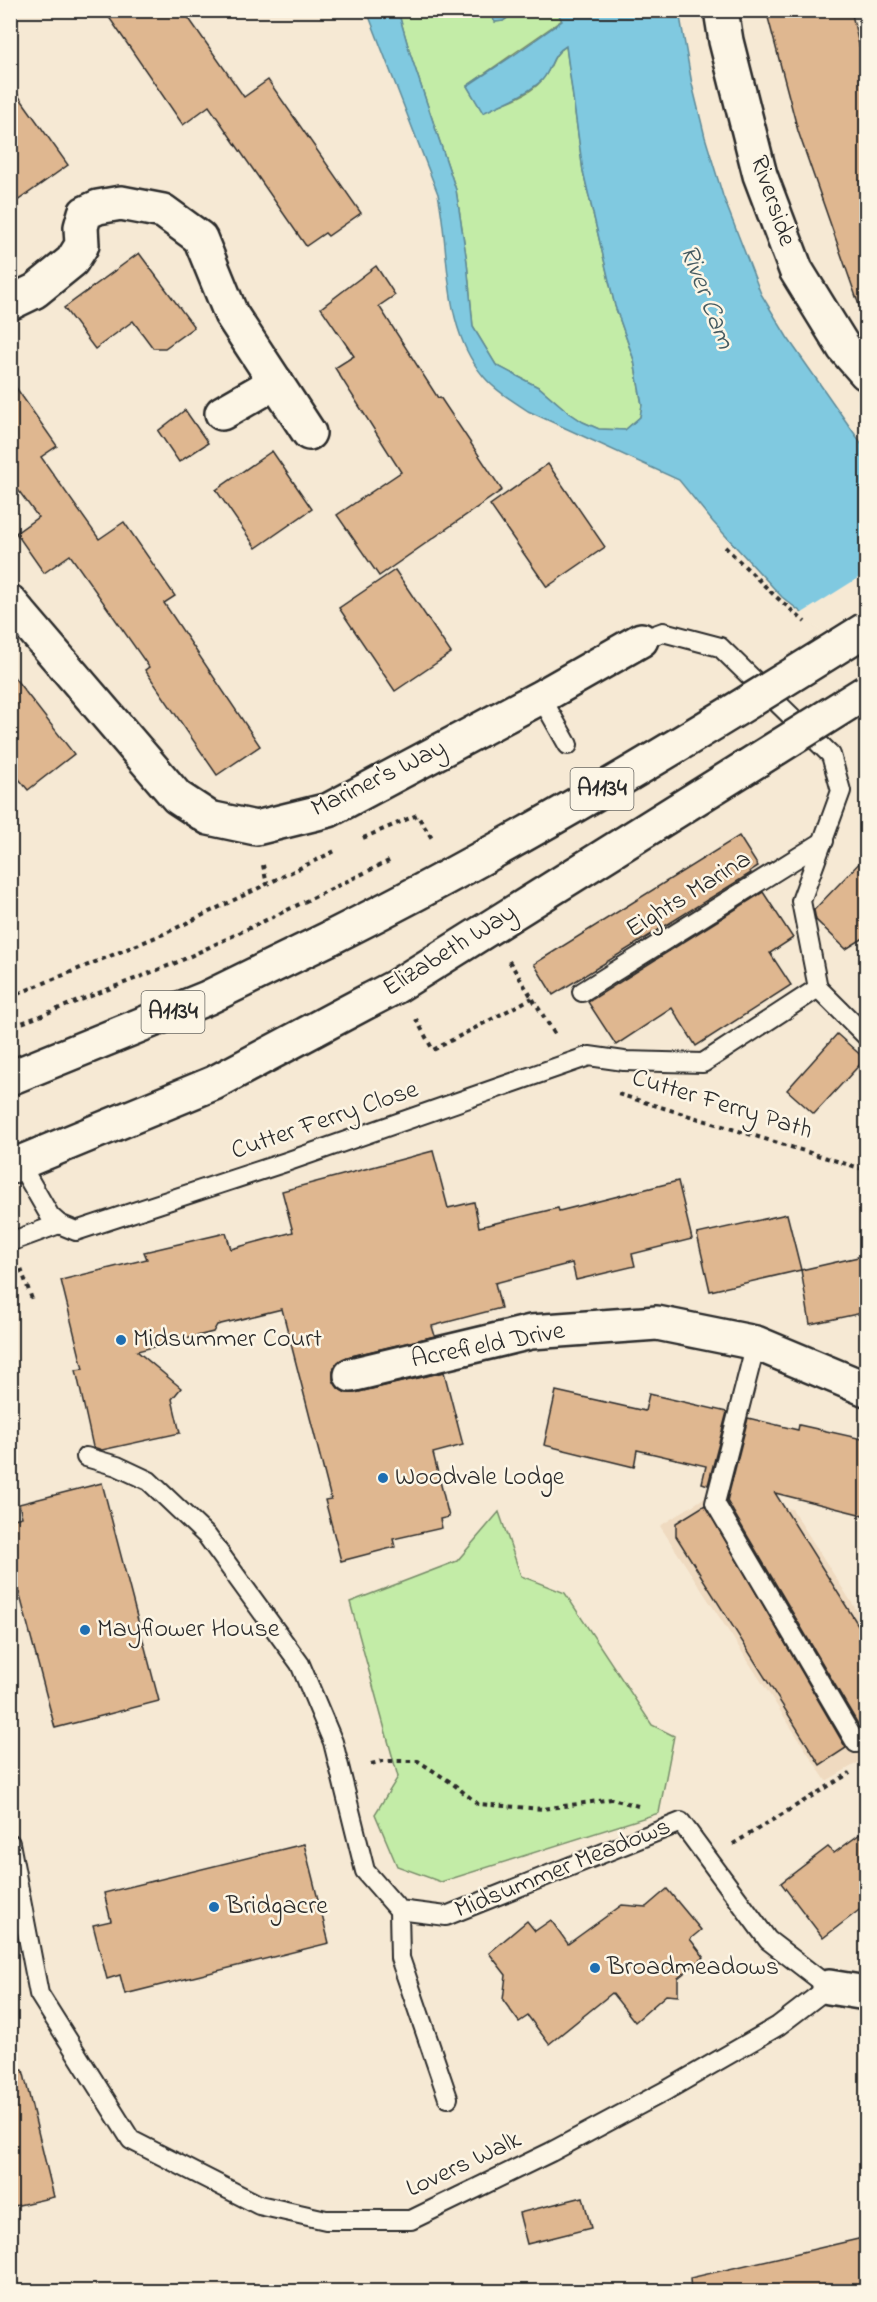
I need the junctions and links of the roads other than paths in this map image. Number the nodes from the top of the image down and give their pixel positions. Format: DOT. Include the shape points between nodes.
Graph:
graph roads {
  1 [pos="721,10"];
  2 [pos="10,303"];
  3 [pos="867,373"];
  4 [pos="276,381"];
  5 [pos="222,413"];
  6 [pos="309,433"];
  7 [pos="10,602"];
  8 [pos="867,629"];
  9 [pos="641,640"];
  10 [pos="867,692"];
  11 [pos="541,697"];
  12 [pos="568,745"];
  13 [pos="824,841"];
  14 [pos="818,987"];
  15 [pos="582,992"];
  16 [pos="867,1036"];
  17 [pos="10,1078"];
  18 [pos="15,1165"];
  19 [pos="68,1228"];
  20 [pos="10,1242"];
  21 [pos="756,1343"];
  22 [pos="351,1375"];
  23 [pos="867,1389"];
  24 [pos="86,1457"];
  25 [pos="856,1743"];
  26 [pos="10,1843"];
  27 [pos="399,1910"];
  28 [pos="829,1987"];
  29 [pos="867,1994"];
  30 [pos="448,2098"];
  1 -- 3 [label="street, Riverside" via="760,175 796,270 844,348"];
  2 -- 4 [label="street" via="35,291 72,261 82,245 85,213 121,203 163,211 200,238 231,314"];
  4 -- 5 [label="street"];
  4 -- 6 [label="street"];
  7 -- 11 [label="street, Mariner's Way" via="177,797 209,818 256,828 329,810"];
  8 -- 17 [label="street, A1134, bridge" via="555,816 332,937 207,998"];
  9 -- 11 [label="street, Mariner's Way"];
  9 -- 13 [label="lane" via="663,632 720,647 831,755 841,792"];
  10 -- 18 [label="street, Elizabeth Way / A1134, bridge" via="395,987 214,1083"];
  11 -- 12 [label="lane"];
  13 -- 14 [label="lane" via="801,901"];
  13 -- 15 [label="lane, Eights Marina"];
  14 -- 16 [label="lane"];
  14 -- 19 [label="lane, Cutter Ferry Close" via="703,1063 582,1058 308,1154"];
  18 -- 19 [label="lane" via="50,1216"];
  19 -- 20 [label="lane"];
  21 -- 22 [label="street, Acrefield Drive" via="657,1323 531,1332"];
  21 -- 23 [label="street, Acrefield Drive"];
  21 -- 25 [label="lane" via="715,1503"];
  24 -- 27 [label="lane" via="149,1481 207,1536 300,1664 333,1742 365,1871"];
  26 -- 28 [label="lane, Lovers Walk" via="39,1994 131,2140 259,2205 326,2220 411,2220 667,2090 778,2026"];
  27 -- 28 [label="lane, Midsummer Meadows" via="446,1916 681,1821 768,1940"];
  27 -- 30 [label="lane" via="400,1958"];
  28 -- 29 [label="street, Midsummer Meadows"];
}
